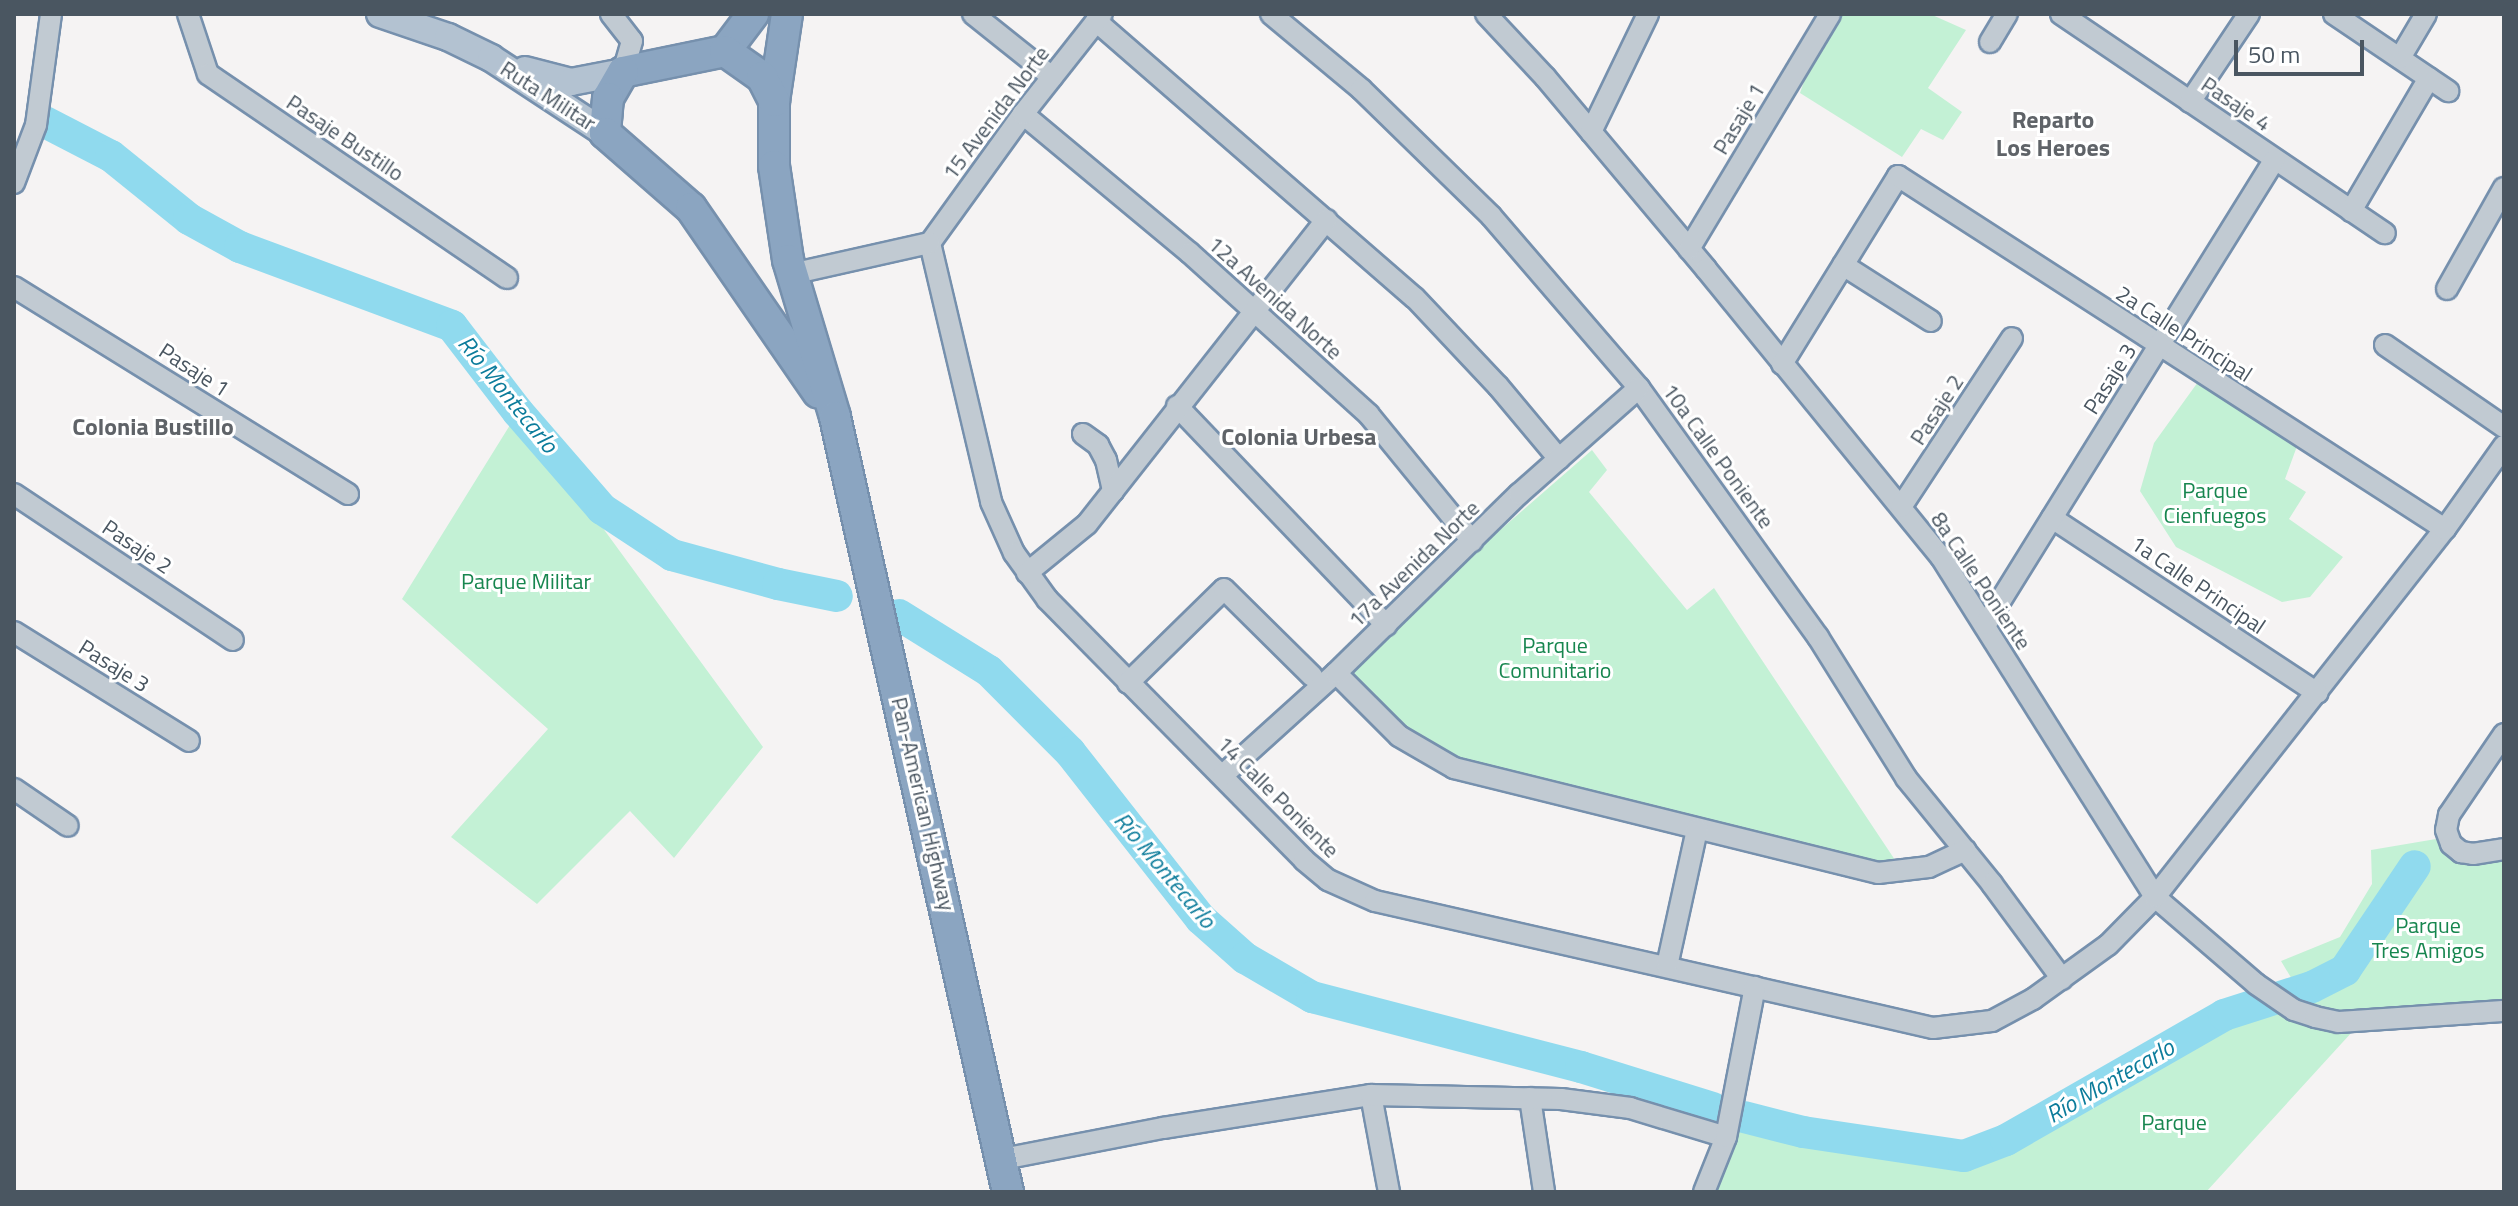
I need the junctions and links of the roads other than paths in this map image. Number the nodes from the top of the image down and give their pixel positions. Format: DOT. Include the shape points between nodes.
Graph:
graph roads {
  1 [pos="51,14"];
  2 [pos="188,14"];
  3 [pos="380,14"];
  4 [pos="611,14"];
  5 [pos="787,14"];
  6 [pos="973,14"];
  7 [pos="1271,14"];
  8 [pos="1486,14"];
  9 [pos="1648,14"];
  10 [pos="1830,14"];
  11 [pos="2007,14"];
  12 [pos="2061,14"];
  13 [pos="2249,14"];
  14 [pos="2334,14"];
  15 [pos="2426,14"];
  16 [pos="1099,17"];
  17 [pos="737,28"];
  18 [pos="1990,42"];
  19 [pos="491,58"];
  20 [pos="2400,58"];
  21 [pos="623,72"];
  22 [pos="1052,77"];
  23 [pos="2429,78"];
  24 [pos="2448,91"];
  25 [pos="774,101"];
  26 [pos="2190,102"];
  27 [pos="1023,114"];
  28 [pos="1591,132"];
  29 [pos="605,133"];
  30 [pos="2275,159"];
  31 [pos="14,183"];
  32 [pos="2504,188"];
  33 [pos="2351,211"];
  34 [pos="1326,220"];
  35 [pos="2385,233"];
  36 [pos="930,243"];
  37 [pos="1689,249"];
  38 [pos="1843,265"];
  39 [pos="791,274"];
  40 [pos="507,278"];
  41 [pos="745,284"];
  42 [pos="14,287"];
  43 [pos="2447,289"];
  44 [pos="1252,310"];
  45 [pos="1931,321"];
  46 [pos="2012,338"];
  47 [pos="2385,345"];
  48 [pos="2159,346"];
  49 [pos="1782,364"];
  50 [pos="1639,388"];
  51 [pos="1177,406"];
  52 [pos="835,417"];
  53 [pos="2504,427"];
  54 [pos="1083,434"];
  55 [pos="2504,446"];
  56 [pos="1559,459"];
  57 [pos="1113,491"];
  58 [pos="14,494"];
  59 [pos="348,494"];
  60 [pos="1901,507"];
  61 [pos="2052,518"];
  62 [pos="2445,529"];
  63 [pos="1472,541"];
  64 [pos="1027,573"];
  65 [pos="1986,624"];
  66 [pos="1386,625"];
  67 [pos="14,632"];
  68 [pos="233,640"];
  69 [pos="1336,673"];
  70 [pos="1312,676"];
  71 [pos="1128,683"];
  72 [pos="2317,693"];
  73 [pos="2504,734"];
  74 [pos="189,741"];
  75 [pos="1223,775"];
  76 [pos="14,789"];
  77 [pos="68,826"];
  78 [pos="1697,829"];
  79 [pos="2504,849"];
  80 [pos="1965,850"];
  81 [pos="2155,897"];
  82 [pos="1667,966"];
  83 [pos="2062,979"];
  84 [pos="1755,987"];
  85 [pos="2504,1011"];
  86 [pos="1371,1095"];
  87 [pos="1530,1098"];
  88 [pos="1726,1137"];
  89 [pos="1003,1159"];
  90 [pos="1008,1192"];
  91 [pos="1389,1192"];
  92 [pos="1544,1192"];
  93 [pos="1704,1192"];
  1 -- 31 [label="street" via="36,125"];
  2 -- 40 [label="street, Pasaje Bustillo" via="208,74"];
  3 -- 19 [label="main road, Ruta Militar"];
  4 -- 21 [label="street" via="632,41"];
  5 -- 25 [label="highway, Pan-American Highway"];
  6 -- 22 [label="street"];
  7 -- 50 [label="street, 10a Calle Poniente" via="1361,89 1491,216"];
  8 -- 28 [label="street, 8a Calle Poniente"];
  9 -- 28 [label="street"];
  10 -- 37 [label="street, Pasaje 1"];
  11 -- 18 [label="street"];
  12 -- 26 [label="street, Pasaje 4"];
  13 -- 26 [label="street"];
  14 -- 20 [label="street"];
  15 -- 20 [label="street"];
  16 -- 22 [label="street, 15 Avenida Norte"];
  16 -- 34 [label="street"];
  17 -- 21 [label="highway"];
  17 -- 25 [label="highway"];
  19 -- 21 [label="main road, Ruta Militar" via="571,82"];
  19 -- 29 [label="main road, Ruta Militar"];
  20 -- 23 [label="street"];
  21 -- 29 [label="highway" via="608,98"];
  22 -- 27 [label="street, 15 Avenida Norte"];
  23 -- 24 [label="street"];
  23 -- 33 [label="street"];
  25 -- 39 [label="highway, Pan-American Highway" via="774,166"];
  26 -- 30 [label="street, Pasaje 4"];
  27 -- 36 [label="street, 15 Avenida Norte"];
  27 -- 44 [label="street, 12a Avenida Norte"];
  28 -- 37 [label="street, 8a Calle Poniente"];
  29 -- 41 [label="highway, Pan-American Highway" via="691,208"];
  30 -- 33 [label="street, Pasaje 4"];
  30 -- 48 [label="street, Pasaje 3"];
  32 -- 43 [label="street"];
  33 -- 35 [label="street, Pasaje 4"];
  34 -- 44 [label="street"];
  34 -- 56 [label="street" via="1415,298"];
  36 -- 39 [label="street"];
  36 -- 64 [label="street, 14 Calle Poniente" via="991,502"];
  37 -- 49 [label="street, 8a Calle Poniente"];
  38 -- 45 [label="street"];
  38 -- 48 [label="street, 2a Calle Principal" via="1898,176"];
  38 -- 49 [label="street"];
  39 -- 41 [label="highway"];
  39 -- 52 [label="highway, Pan-American Highway"];
  41 -- 52 [label="highway, Pan-American Highway"];
  42 -- 59 [label="street, Pasaje 1"];
  44 -- 51 [label="street"];
  44 -- 63 [label="street, 12a Avenida Norte" via="1369,415"];
  46 -- 60 [label="street, Pasaje 2"];
  47 -- 53 [label="street"];
  48 -- 61 [label="street, Pasaje 3"];
  48 -- 62 [label="street, 2a Calle Principal"];
  49 -- 60 [label="street, 8a Calle Poniente"];
  50 -- 56 [label="street, 17a Avenida Norte"];
  50 -- 80 [label="street, 10a Calle Poniente" via="1818,637 1906,778"];
  51 -- 57 [label="street"];
  51 -- 66 [label="street"];
  52 -- 89 [label="highway, Pan-American Highway"];
  54 -- 57 [label="street" via="1106,460"];
  55 -- 62 [label="street"];
  56 -- 63 [label="street, 17a Avenida Norte"];
  57 -- 64 [label="street" via="1087,524"];
  58 -- 68 [label="street, Pasaje 2"];
  60 -- 65 [label="street, 8a Calle Poniente"];
  61 -- 65 [label="street, Pasaje 3"];
  61 -- 72 [label="street, 1a Calle Principal"];
  62 -- 72 [label="street"];
  63 -- 66 [label="street, 17a Avenida Norte"];
  64 -- 71 [label="street, 14 Calle Poniente"];
  65 -- 81 [label="street, 8a Calle Poniente"];
  66 -- 69 [label="street, 17a Avenida Norte"];
  67 -- 74 [label="street, Pasaje 3"];
  69 -- 75 [label="street, 17a Avenida Norte"];
  69 -- 78 [label="street" via="1399,736 1454,768"];
  70 -- 71 [label="street" via="1224,589"];
  71 -- 75 [label="street, 14 Calle Poniente"];
  72 -- 81 [label="street"];
  73 -- 79 [label="street" via="2449,815 2446,830 2461,852"];
  75 -- 82 [label="street, 14 Calle Poniente" via="1304,860 1350,893"];
  76 -- 77 [label="street"];
  78 -- 80 [label="street" via="1878,873 1929,867"];
  78 -- 82 [label="street"];
  80 -- 83 [label="street, 10a Calle Poniente"];
  81 -- 83 [label="street" via="2108,945"];
  81 -- 85 [label="street, 8a Calle Poniente" via="2294,1010 2338,1022"];
  82 -- 84 [label="street, 14 Calle Poniente"];
  83 -- 84 [label="street, 14 Calle Poniente" via="1992,1021 1933,1028"];
  84 -- 88 [label="street"];
  86 -- 87 [label="street"];
  86 -- 89 [label="street"];
  86 -- 91 [label="street"];
  87 -- 88 [label="street" via="1630,1108"];
  87 -- 92 [label="street"];
  88 -- 93 [label="street"];
  89 -- 90 [label="highway, Pan-American Highway"];
}
